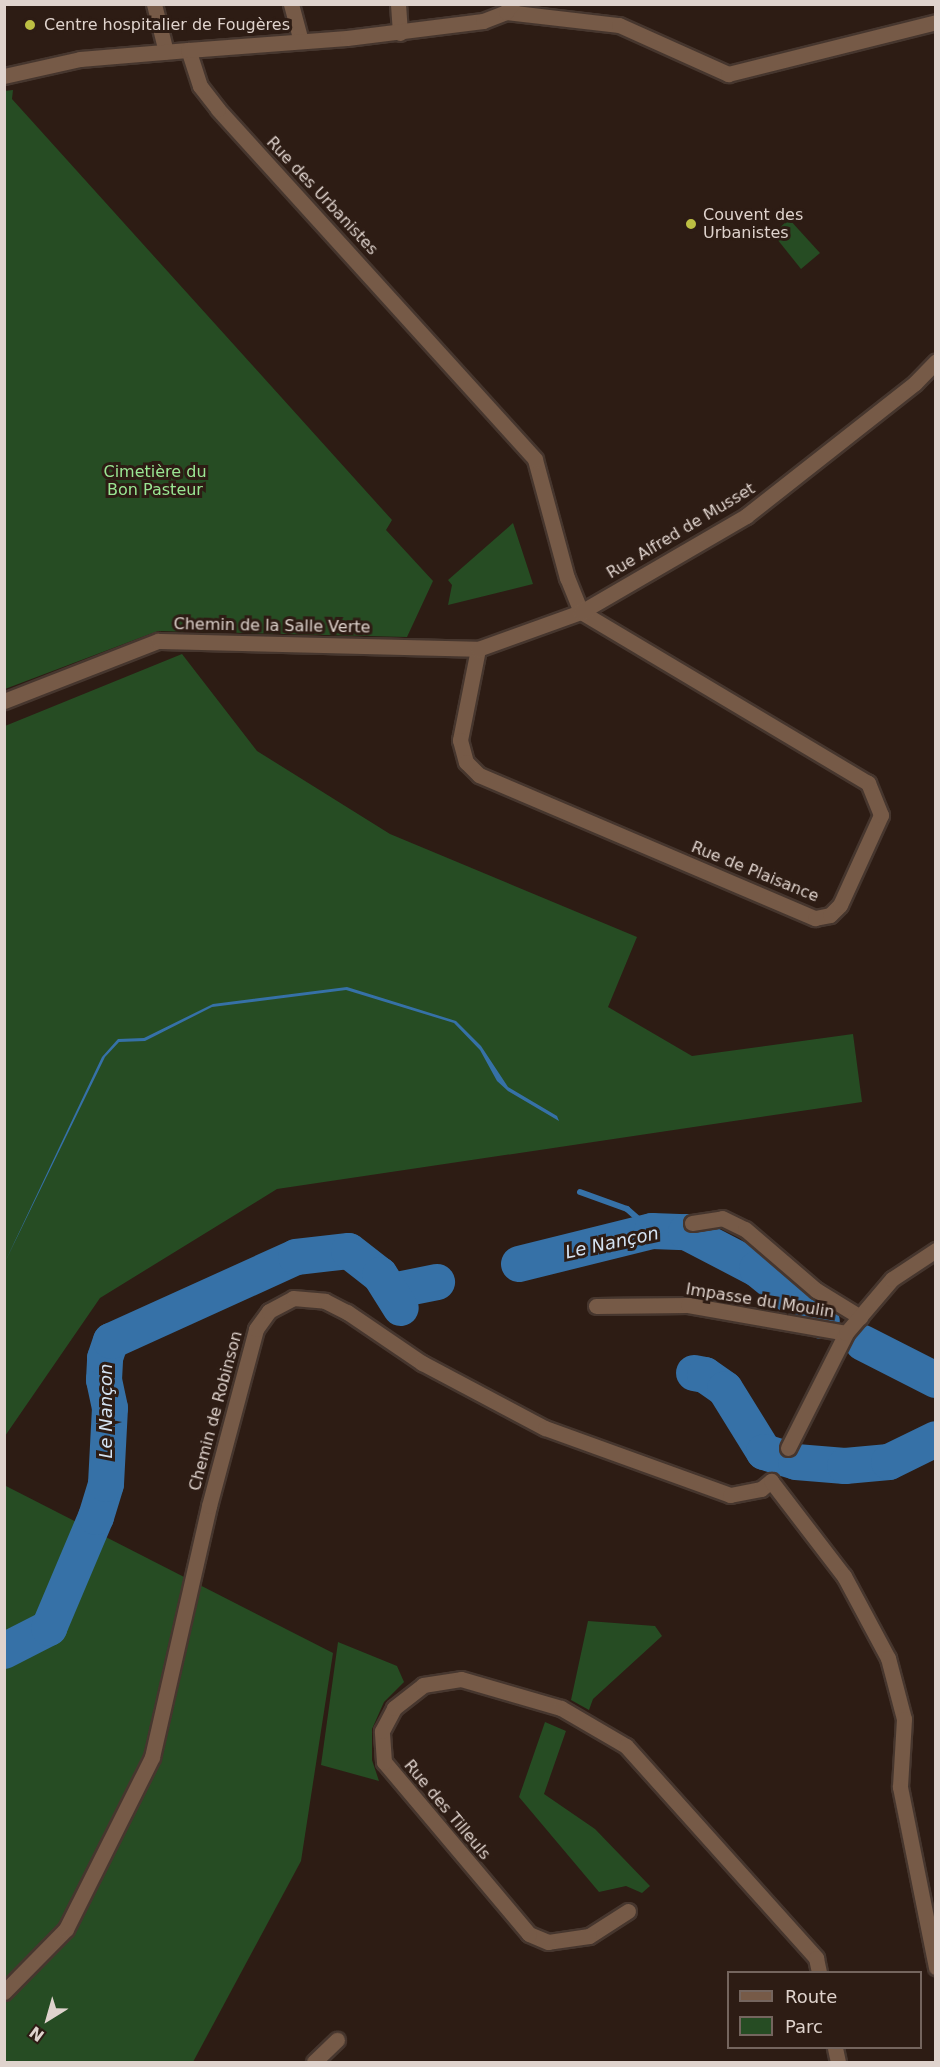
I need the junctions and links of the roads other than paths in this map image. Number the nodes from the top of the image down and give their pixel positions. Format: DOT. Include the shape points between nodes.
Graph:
graph roads {
  1 [pos="154,4"];
  2 [pos="291,4"];
  3 [pos="398,4"];
  4 [pos="509,8"];
  5 [pos="936,22"];
  6 [pos="400,33"];
  7 [pos="301,41"];
  8 [pos="188,50"];
  9 [pos="166,52"];
  10 [pos="4,76"];
  11 [pos="936,361"];
  12 [pos="581,612"];
  13 [pos="478,649"];
  14 [pos="4,701"];
  15 [pos="692,1223"];
  16 [pos="936,1250"];
  17 [pos="596,1306"];
  18 [pos="860,1317"];
  19 [pos="846,1333"];
  20 [pos="788,1448"];
  21 [pos="628,1911"];
  22 [pos="936,1967"];
  23 [pos="819,1971"];
  24 [pos="4,1992"];
  25 [pos="337,2040"];
  26 [pos="314,2062"];
  1 -- 9 [label="street"];
  2 -- 7 [label="street"];
  3 -- 6 [label="street"];
  4 -- 5 [label="street" via="619,25 728,74"];
  4 -- 6 [label="street" via="483,21"];
  6 -- 7 [label="street"];
  7 -- 8 [label="street"];
  8 -- 9 [label="street"];
  8 -- 12 [label="street, Rue des Urbanistes" via="200,86 218,109 535,459 567,578"];
  9 -- 10 [label="street" via="80,59"];
  11 -- 12 [label="street, Rue Alfred de Musset" via="915,383 746,516"];
  12 -- 13 [label="street, Rue Alfred de Musset"];
  12 -- 13 [label="street, Rue de Plaisance" via="868,783 881,815 840,906 830,915 815,918 479,776 466,762 460,740"];
  13 -- 14 [label="street, Chemin de la Salle Verte" via="158,641"];
  15 -- 18 [label="street" via="722,1218 745,1229 816,1290"];
  16 -- 18 [label="street" via="892,1279"];
  17 -- 19 [label="street, Impasse du Moulin" via="688,1305"];
  18 -- 19 [label="street"];
  19 -- 20 [label="street"];
  21 -- 23 [label="street, Rue des Tilleuls" via="588,1936 548,1942 530,1934 384,1762 382,1731 394,1708 423,1686 461,1679 561,1708 627,1746 816,1958"];
  22 -- 24 [label="street, Chemin de Robinson" via="900,1787 904,1719 888,1658 844,1576 771,1481 761,1489 730,1495 545,1428 422,1363 325,1301 293,1298 269,1311 256,1329 215,1484 152,1757 66,1929"];
  25 -- 26 [label="street"];
}
